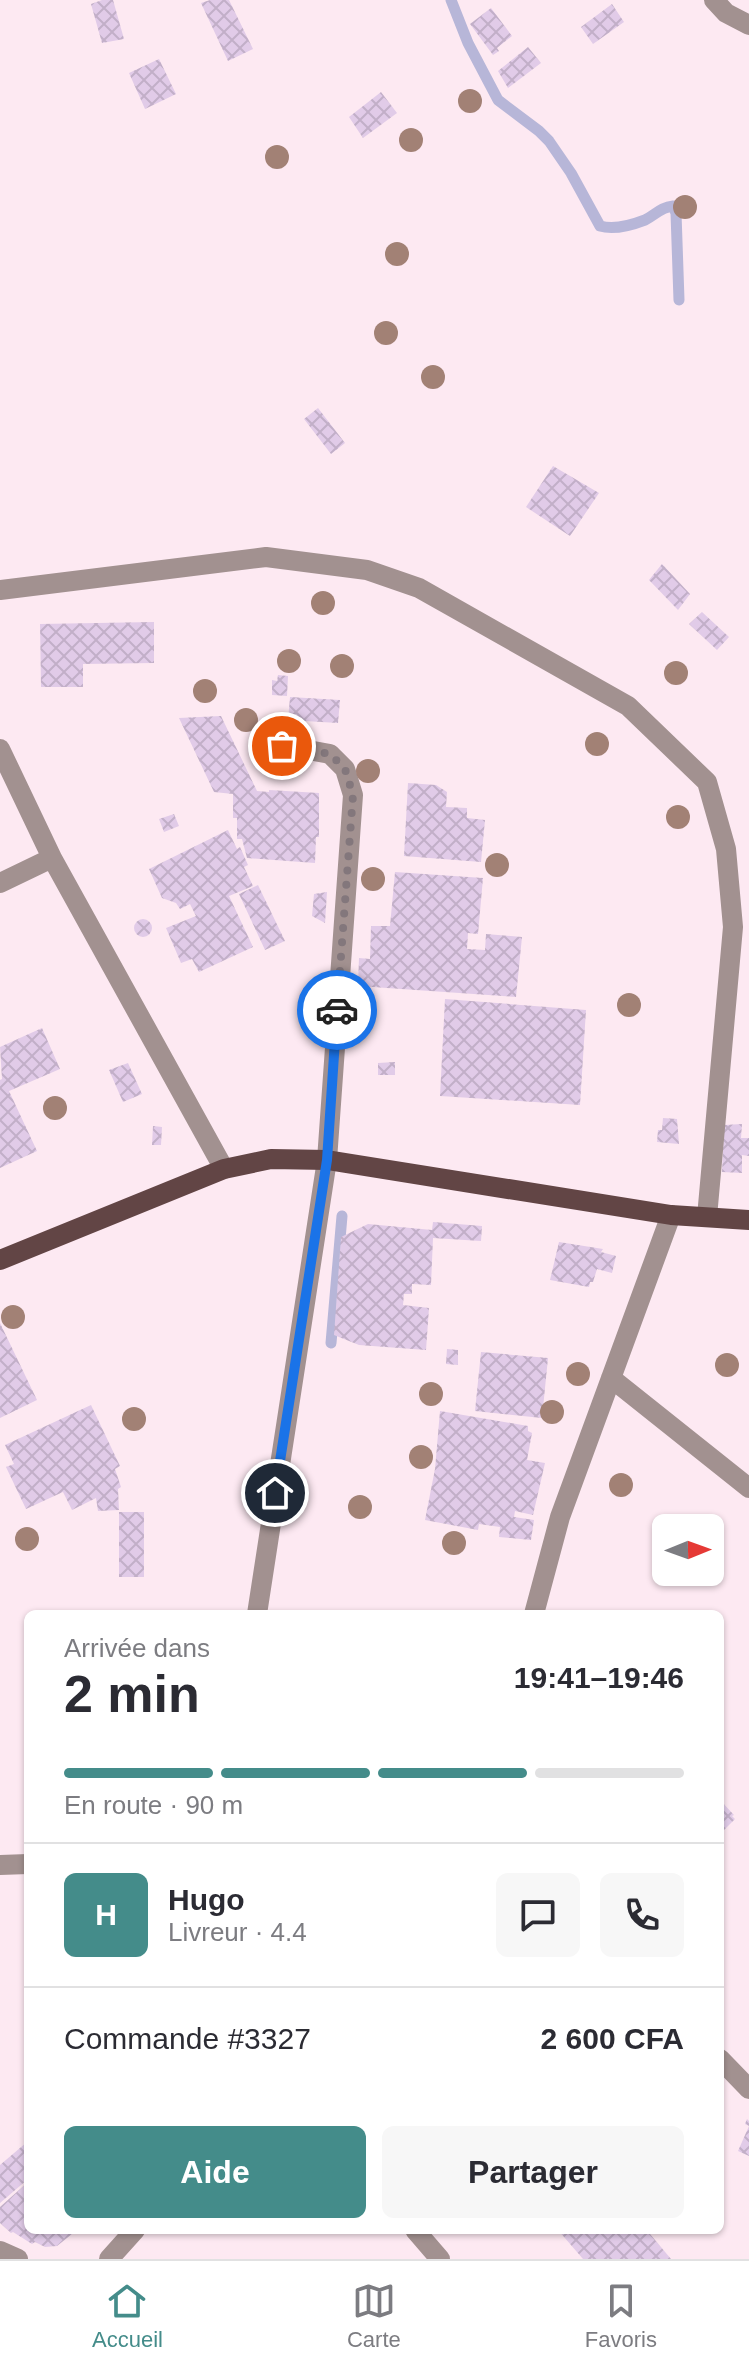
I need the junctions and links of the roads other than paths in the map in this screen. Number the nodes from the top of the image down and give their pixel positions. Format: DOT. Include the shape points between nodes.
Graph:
graph roads {
  1 [pos="714,0"];
  2 [pos="749,25"];
  3 [pos="0,590"];
  4 [pos="259,741"];
  5 [pos="0,749"];
  6 [pos="52,858"];
  7 [pos="0,883"];
  8 [pos="327,1160"];
  9 [pos="224,1169"];
  10 [pos="671,1215"];
  11 [pos="707,1217"];
  12 [pos="749,1220"];
  13 [pos="0,1260"];
  14 [pos="611,1378"];
  15 [pos="749,1488"];
  16 [pos="258,1610"];
  17 [pos="535,1610"];
  18 [pos="24,1864"];
  19 [pos="0,1865"];
  20 [pos="724,2063"];
  21 [pos="749,2089"];
  22 [pos="131,2234"];
  23 [pos="418,2234"];
  24 [pos="0,2251"];
  25 [pos="18,2259"];
  26 [pos="109,2259"];
  27 [pos="440,2259"];
  1 -- 2 [label="street"];
  3 -- 11 [label="street" via="266,557 367,570 419,588 628,706 707,782 726,849 733,927"];
  4 -- 8 [label="street" via="330,754 345,769 353,795"];
  5 -- 6 [label="street"];
  6 -- 7 [label="street"];
  6 -- 9 [label="street"];
  8 -- 9 [label="main road" via="271,1159"];
  8 -- 10 [label="main road"];
  8 -- 16 [label="street"];
  9 -- 13 [label="main road"];
  10 -- 11 [label="main road"];
  10 -- 14 [label="street"];
  11 -- 12 [label="main road"];
  14 -- 15 [label="street"];
  14 -- 17 [label="street" via="560,1517"];
  18 -- 19 [label="street"];
  20 -- 21 [label="street"];
  22 -- 26 [label="street"];
  23 -- 27 [label="street"];
  24 -- 25 [label="street"];
}
